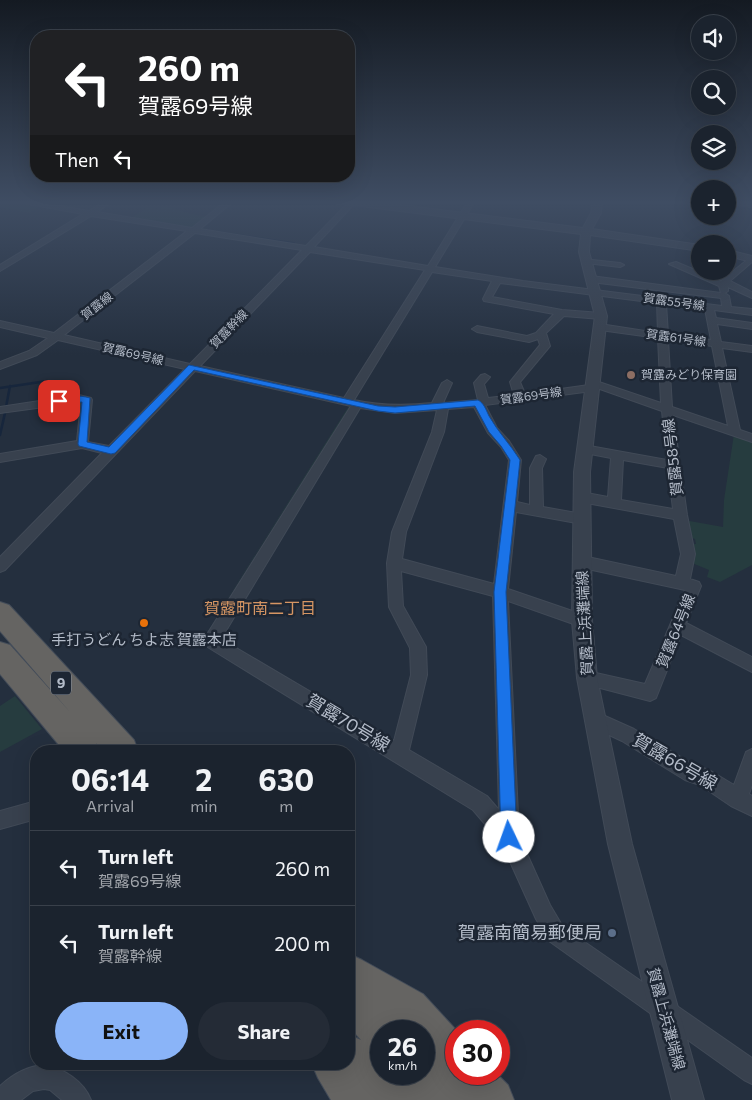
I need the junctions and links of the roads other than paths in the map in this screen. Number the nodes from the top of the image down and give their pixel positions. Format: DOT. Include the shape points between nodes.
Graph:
graph roads {
  1 [pos="27,252"];
  2 [pos="166,252"];
  3 [pos="304,252"];
  4 [pos="328,252"];
  5 [pos="441,252"];
  6 [pos="584,252"];
  7 [pos="736,256"];
  8 [pos="752,259"];
  9 [pos="674,264"];
  10 [pos="620,265"];
  11 [pos="0,269"];
  12 [pos="431,269"];
  13 [pos="591,277"];
  14 [pos="497,280"];
  15 [pos="724,284"];
  16 [pos="752,295"];
  17 [pos="725,296"];
  18 [pos="661,300"];
  19 [pos="709,307"];
  20 [pos="727,309"];
  21 [pos="752,312"];
  22 [pos="562,313"];
  23 [pos="711,320"];
  24 [pos="601,322"];
  25 [pos="0,324"];
  26 [pos="752,326"];
  27 [pos="477,329"];
  28 [pos="542,335"];
  29 [pos="57,336"];
  30 [pos="663,337"];
  31 [pos="716,344"];
  32 [pos="752,349"];
  33 [pos="0,366"];
  34 [pos="192,367"];
  35 [pos="485,376"];
  36 [pos="447,383"];
  37 [pos="593,386"];
  38 [pos="521,398"];
  39 [pos="481,403"];
  40 [pos="352,404"];
  41 [pos="439,406"];
  42 [pos="667,408"];
  43 [pos="0,410"];
  44 [pos="735,432"];
  45 [pos="752,438"];
  46 [pos="82,444"];
  47 [pos="584,449"];
  48 [pos="111,451"];
  49 [pos="616,455"];
  50 [pos="0,458"];
  51 [pos="540,459"];
  52 [pos="674,465"];
  53 [pos="581,497"];
  54 [pos="614,503"];
  55 [pos="510,506"];
  56 [pos="537,510"];
  57 [pos="680,515"];
  58 [pos="582,519"];
  59 [pos="583,562"];
  60 [pos="394,563"];
  61 [pos="0,566"];
  62 [pos="682,582"];
  63 [pos="500,592"];
  64 [pos="0,613"];
  65 [pos="582,621"];
  66 [pos="678,626"];
  67 [pos="0,654"];
  68 [pos="752,665"];
  69 [pos="587,678"];
  70 [pos="596,720"];
  71 [pos="79,745"];
  72 [pos="118,745"];
  73 [pos="400,754"];
  74 [pos="752,758"];
  75 [pos="745,803"];
  76 [pos="30,812"];
  77 [pos="0,820"];
  78 [pos="509,837"];
  79 [pos="355,976"];
  80 [pos="355,1002"];
  81 [pos="663,1008"];
  82 [pos="370,1020"];
  83 [pos="445,1048"];
  84 [pos="355,1059"];
  85 [pos="336,1070"];
  86 [pos="752,1072"];
  87 [pos="430,1085"];
  88 [pos="479,1085"];
  89 [pos="4,1100"];
  90 [pos="79,1100"];
  91 [pos="356,1100"];
  92 [pos="394,1100"];
  93 [pos="444,1100"];
  94 [pos="493,1100"];
  95 [pos="688,1100"];
  1 -- 11 [label="street"];
  2 -- 29 [label="street, 賀露線"];
  3 -- 34 [label="street, 賀露幹線"];
  4 -- 12 [label="street"];
  5 -- 12 [label="street"];
  6 -- 13 [label="street, 賀露上浜灘端線"];
  7 -- 8 [label="street"];
  8 -- 15 [label="street"];
  9 -- 15 [label="street"];
  10 -- 13 [label="street"];
  12 -- 14 [label="street"];
  12 -- 40 [label="street"];
  13 -- 14 [label="street"];
  13 -- 17 [label="street"];
  13 -- 18 [label="street, 賀露55号線"];
  13 -- 24 [label="street, 賀露上浜灘端線"];
  14 -- 22 [label="street, 賀露61号線" via="487,299"];
  15 -- 16 [label="street"];
  15 -- 17 [label="street"];
  17 -- 20 [label="street"];
  18 -- 19 [label="street, 賀露55号線"];
  18 -- 30 [label="street, 賀露58号線"];
  19 -- 20 [label="street, 賀露55号線"];
  19 -- 23 [label="street"];
  20 -- 21 [label="street, 賀露55号線"];
  22 -- 24 [label="street, 賀露61号線"];
  22 -- 28 [label="street"];
  23 -- 26 [label="street"];
  23 -- 31 [label="street"];
  24 -- 30 [label="street, 賀露61号線"];
  24 -- 37 [label="street, 賀露上浜灘端線"];
  25 -- 29 [label="street, 賀露69号線"];
  27 -- 28 [label="street" via="529,339"];
  28 -- 38 [label="street" via="545,346 514,382"];
  29 -- 33 [label="street, 賀露線" via="33,353"];
  29 -- 34 [label="street, 賀露69号線"];
  30 -- 31 [label="street, 賀露61号線"];
  30 -- 42 [label="street, 賀露58号線"];
  31 -- 32 [label="street, 賀露61号線"];
  31 -- 44 [label="street"];
  34 -- 40 [label="street, 賀露69号線"];
  34 -- 48 [label="street, 賀露幹線"];
  35 -- 39 [label="street" via="479,383"];
  36 -- 41 [label="street"];
  37 -- 38 [label="street, 賀露69号線"];
  37 -- 42 [label="street"];
  37 -- 47 [label="street, 賀露上浜灘端線"];
  38 -- 39 [label="street, 賀露69号線"];
  39 -- 41 [label="street, 賀露69号線"];
  39 -- 55 [label="street" via="492,430 515,460"];
  40 -- 41 [label="street, 賀露69号線" via="395,410"];
  40 -- 73 [label="street, 賀露70号線" via="211,641"];
  41 -- 60 [label="street" via="438,432 399,532"];
  42 -- 44 [label="street"];
  42 -- 52 [label="street, 賀露58号線"];
  43 -- 46 [label="street" via="79,398 87,400"];
  44 -- 45 [label="street"];
  46 -- 48 [label="street"];
  46 -- 50 [label="street"];
  47 -- 49 [label="street"];
  47 -- 53 [label="street, 賀露上浜灘端線"];
  48 -- 61 [label="street, 賀露幹線"];
  49 -- 52 [label="street"];
  49 -- 54 [label="street"];
  51 -- 56 [label="street" via="536,468"];
  52 -- 57 [label="street, 賀露58号線"];
  53 -- 54 [label="street, 賀露58号線"];
  53 -- 58 [label="street, 賀露上浜灘端線"];
  54 -- 57 [label="street, 賀露58号線"];
  55 -- 56 [label="street"];
  55 -- 63 [label="street"];
  56 -- 58 [label="street"];
  57 -- 62 [label="street" via="688,554"];
  58 -- 59 [label="street, 賀露上浜灘端線"];
  59 -- 62 [label="street, 賀露64号線"];
  59 -- 65 [label="street, 賀露上浜灘端線"];
  60 -- 63 [label="street"];
  60 -- 73 [label="street" via="396,608 418,646 420,675"];
  62 -- 66 [label="street, 賀露64号線" via="694,586"];
  63 -- 65 [label="street"];
  63 -- 78 [label="street"];
  64 -- 72 [label="highway, 9"];
  65 -- 69 [label="street, 賀露上浜灘端線"];
  66 -- 68 [label="street"];
  66 -- 69 [label="street, 賀露64号線" via="650,693"];
  67 -- 71 [label="highway, 9"];
  69 -- 70 [label="street, 賀露上浜灘端線"];
  70 -- 75 [label="street, 賀露66号線" via="628,735 691,774 703,776"];
  70 -- 81 [label="street, 賀露上浜灘端線" via="616,825"];
  73 -- 78 [label="street, 賀露70号線" via="480,803"];
  74 -- 75 [label="street"];
  76 -- 77 [label="street"];
  78 -- 81 [label="street, 賀露70号線" via="556,934"];
  79 -- 83 [label="highway" via="409,1008"];
  80 -- 82 [label="highway"];
  81 -- 86 [label="street, 賀露70号線"];
  81 -- 95 [label="street, 賀露上浜灘端線"];
  84 -- 92 [label="highway"];
  85 -- 91 [label="highway"];
  87 -- 93 [label="highway"];
  88 -- 94 [label="highway"];
  89 -- 90 [label="street" via="22,1083 51,1078"];
}
